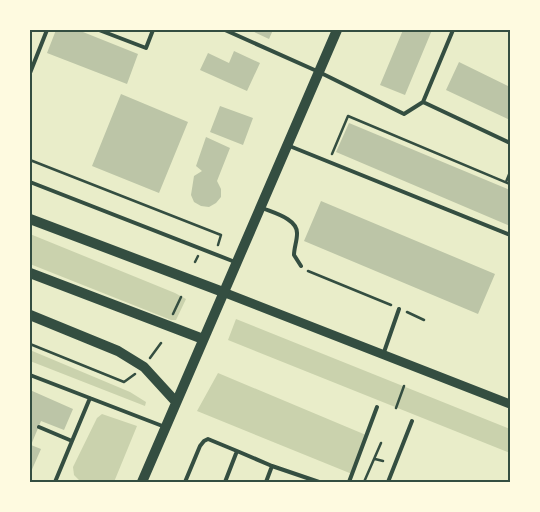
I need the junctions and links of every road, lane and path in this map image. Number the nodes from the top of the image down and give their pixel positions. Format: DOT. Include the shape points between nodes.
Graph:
graph roads {
  1 [pos="47,30"];
  2 [pos="99,30"];
  3 [pos="153,30"];
  4 [pos="225,30"];
  5 [pos="337,30"];
  6 [pos="454,30"];
  7 [pos="231,31"];
  8 [pos="30,72"];
  9 [pos="319,72"];
  10 [pos="423,102"];
  11 [pos="510,143"];
  12 [pos="287,145"];
  13 [pos="30,160"];
  14 [pos="328,162"];
  15 [pos="510,172"];
  16 [pos="30,182"];
  17 [pos="506,182"];
  18 [pos="510,184"];
  19 [pos="261,207"];
  20 [pos="30,219"];
  21 [pos="510,235"];
  22 [pos="214,254"];
  23 [pos="237,262"];
  24 [pos="301,266"];
  25 [pos="30,272"];
  26 [pos="223,292"];
  27 [pos="181,298"];
  28 [pos="399,309"];
  29 [pos="30,315"];
  30 [pos="171,320"];
  31 [pos="424,320"];
  32 [pos="202,339"];
  33 [pos="161,343"];
  34 [pos="30,344"];
  35 [pos="383,355"];
  36 [pos="144,367"];
  37 [pos="30,375"];
  38 [pos="404,386"];
  39 [pos="90,398"];
  40 [pos="176,402"];
  41 [pos="510,404"];
  42 [pos="376,407"];
  43 [pos="396,408"];
  44 [pos="412,421"];
  45 [pos="39,427"];
  46 [pos="165,427"];
  47 [pos="72,440"];
  48 [pos="381,443"];
  49 [pos="237,451"];
  50 [pos="374,458"];
  51 [pos="383,461"];
  52 [pos="272,466"];
  53 [pos="55,482"];
  54 [pos="142,482"];
  55 [pos="185,482"];
  56 [pos="225,482"];
  57 [pos="266,482"];
  58 [pos="319,482"];
  59 [pos="349,482"];
  60 [pos="364,482"];
  61 [pos="388,482"];
  1 -- 8 [label="lane"];
  2 -- 3 [label="lane" via="146,48"];
  4 -- 7 [label="lane"];
  5 -- 9 [label="main road"];
  6 -- 10 [label="lane"];
  7 -- 9 [label="lane"];
  9 -- 10 [label="lane" via="404,114"];
  9 -- 12 [label="main road"];
  10 -- 11 [label="lane"];
  12 -- 14 [label="lane"];
  12 -- 19 [label="main road"];
  13 -- 22 [label="path" via="221,235"];
  14 -- 17 [label="path" via="348,116"];
  14 -- 21 [label="lane"];
  15 -- 17 [label="path"];
  16 -- 22 [label="lane"];
  17 -- 18 [label="path"];
  19 -- 23 [label="main road"];
  19 -- 24 [label="lane" via="294,225 297,233 294,255"];
  20 -- 26 [label="main road"];
  22 -- 23 [label="lane"];
  23 -- 26 [label="main road"];
  24 -- 28 [label="path"];
  25 -- 32 [label="main road"];
  26 -- 32 [label="main road"];
  26 -- 35 [label="street"];
  27 -- 30 [label="path"];
  28 -- 31 [label="path"];
  28 -- 35 [label="lane"];
  29 -- 36 [label="main road" via="118,351"];
  32 -- 40 [label="main road"];
  33 -- 36 [label="path"];
  34 -- 36 [label="path" via="124,382"];
  35 -- 41 [label="street"];
  36 -- 40 [label="main road"];
  37 -- 39 [label="lane"];
  38 -- 43 [label="path"];
  39 -- 46 [label="lane"];
  39 -- 47 [label="lane"];
  40 -- 46 [label="main road"];
  42 -- 59 [label="lane"];
  44 -- 61 [label="lane"];
  45 -- 47 [label="lane"];
  46 -- 54 [label="main road"];
  47 -- 53 [label="lane"];
  48 -- 50 [label="path"];
  49 -- 52 [label="lane"];
  49 -- 55 [label="lane" via="208,439 204,441"];
  49 -- 56 [label="lane"];
  50 -- 51 [label="path"];
  50 -- 60 [label="path"];
  52 -- 57 [label="lane"];
  52 -- 58 [label="lane"];
}
